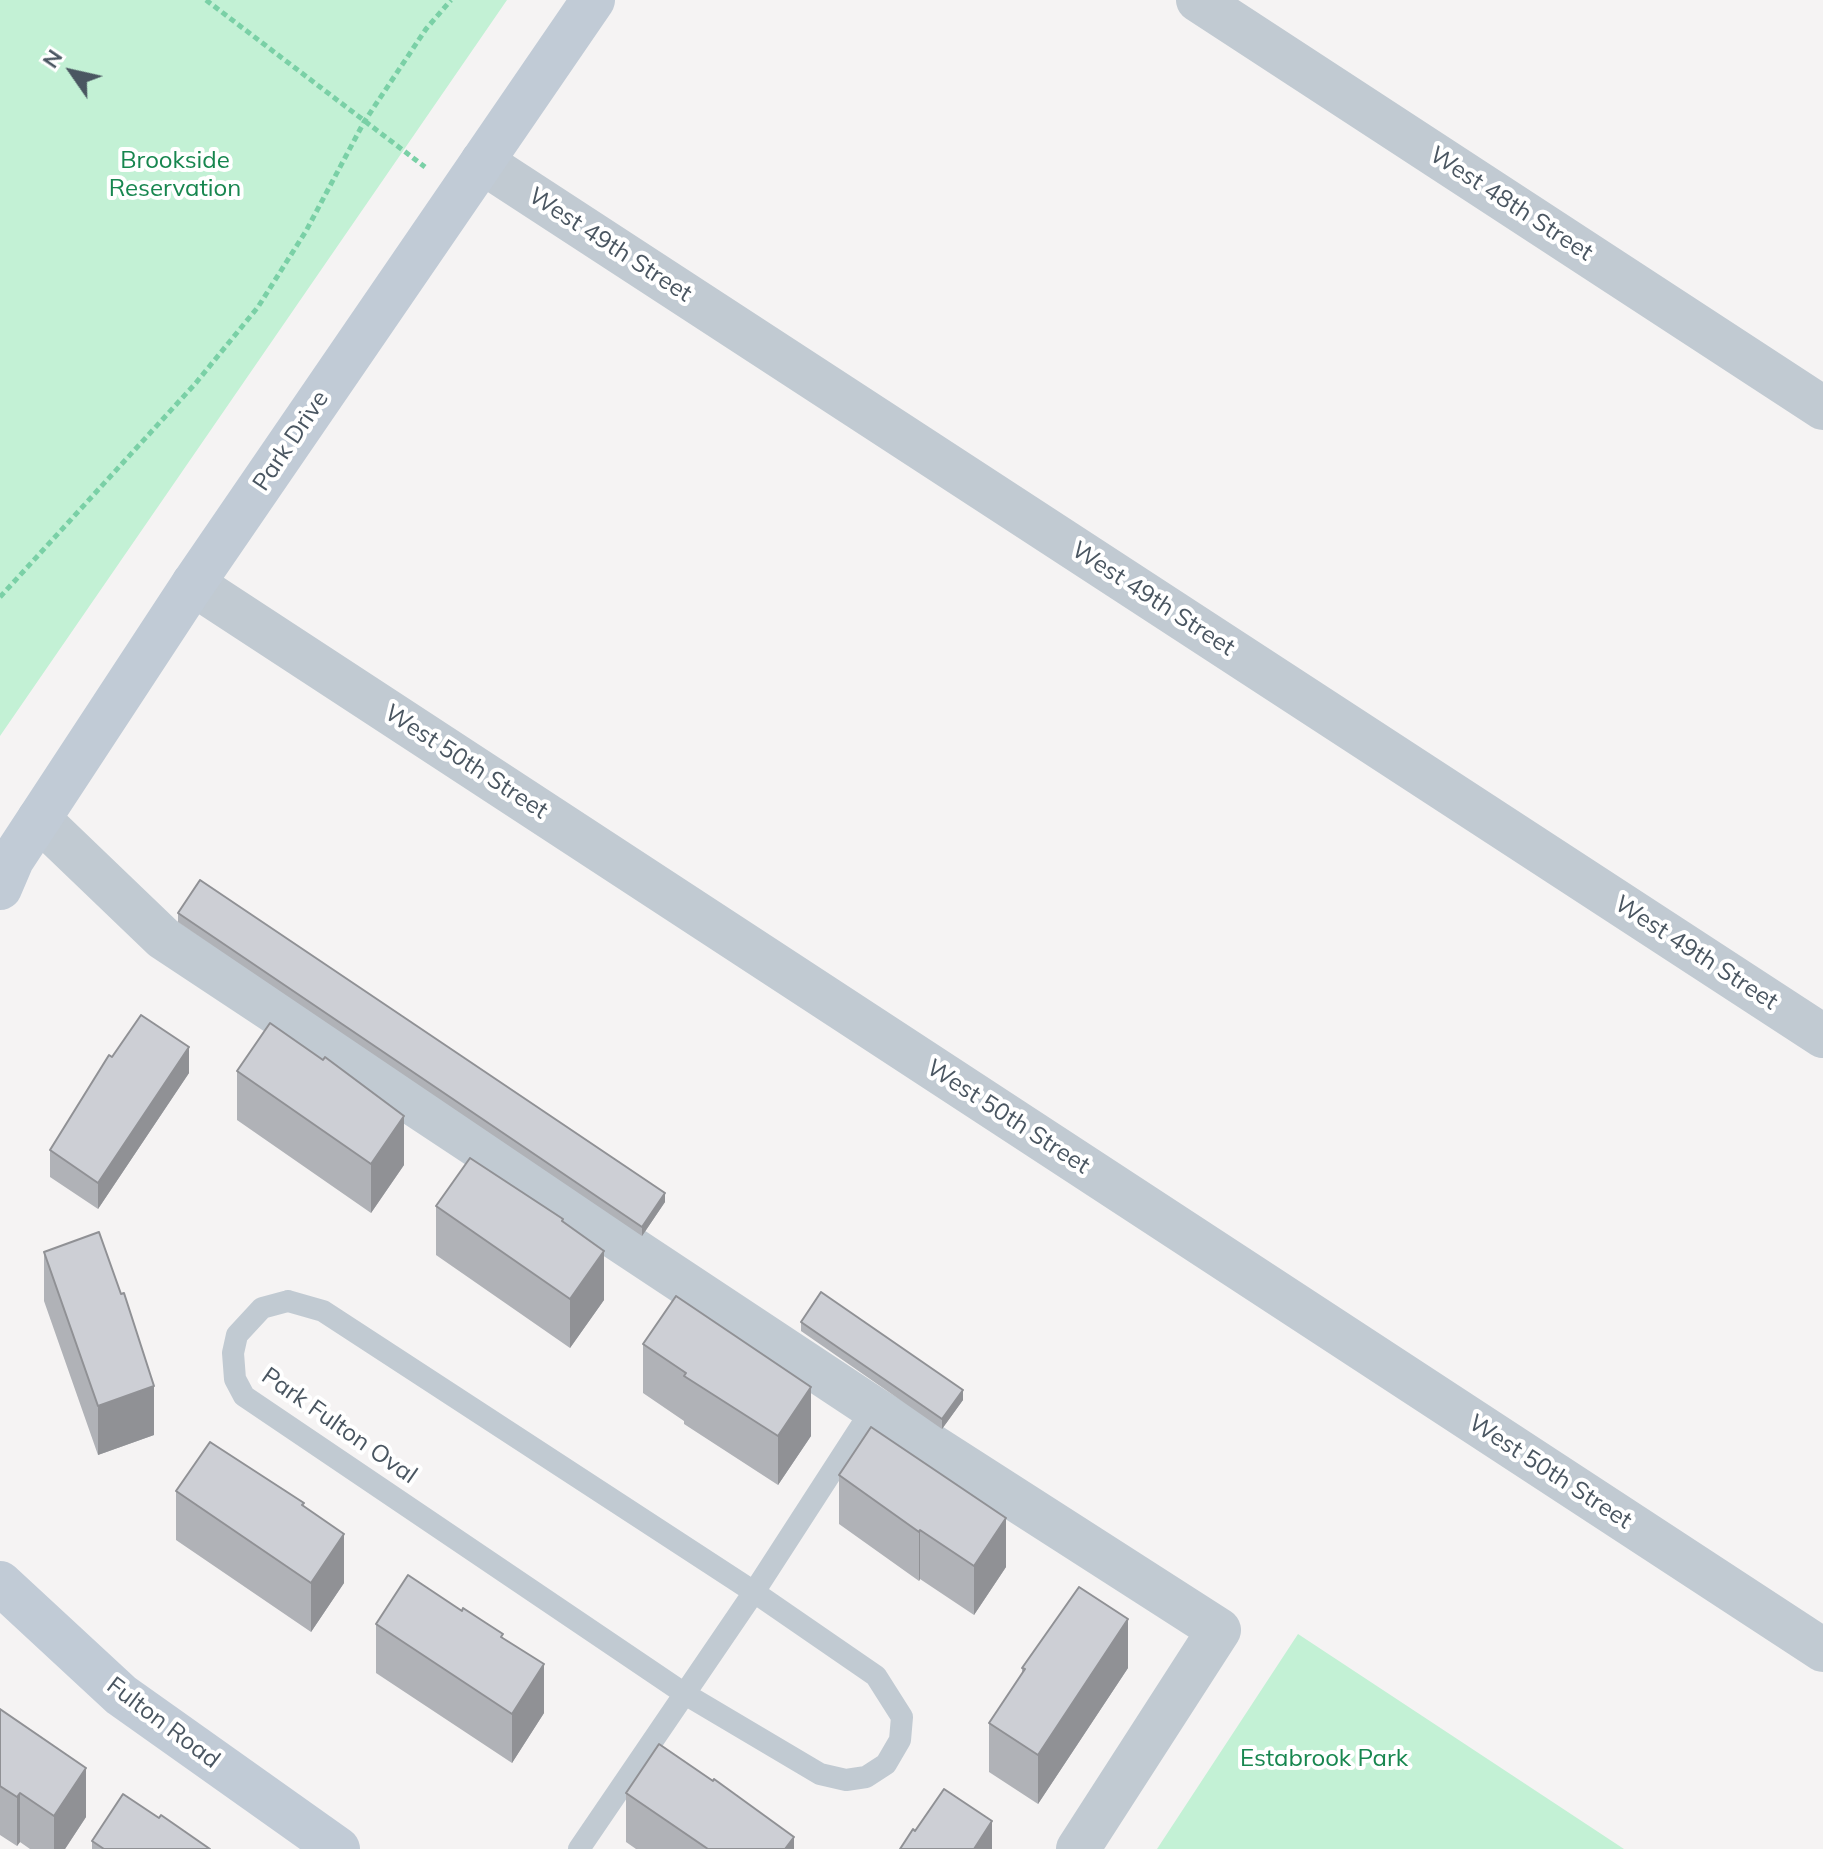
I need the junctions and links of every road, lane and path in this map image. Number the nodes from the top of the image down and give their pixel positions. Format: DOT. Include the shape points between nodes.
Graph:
graph roads {
  1 [pos="206,0"];
  2 [pos="451,0"];
  3 [pos="593,0"];
  4 [pos="1198,0"];
  5 [pos="364,122"];
  6 [pos="482,162"];
  7 [pos="425,167"];
  8 [pos="1823,408"];
  9 [pos="193,584"];
  10 [pos="0,597"];
  11 [pos="39,819"];
  12 [pos="0,888"];
  13 [pos="1823,1036"];
  14 [pos="873,1408"];
  15 [pos="0,1583"];
  16 [pos="754,1592"];
  17 [pos="1823,1650"];
  18 [pos="685,1694"];
  19 [pos="338,1849"];
  20 [pos="579,1849"];
  21 [pos="1078,1849"];
  1 -- 5 [label="path"];
  2 -- 5 [label="path"];
  3 -- 6 [label="main road, Park Drive"];
  4 -- 8 [label="street, West 48th Street"];
  5 -- 7 [label="path"];
  5 -- 10 [label="path" via="258,307 195,384"];
  6 -- 9 [label="main road, Park Drive"];
  6 -- 13 [label="street, West 49th Street"];
  9 -- 11 [label="main road, Park Drive"];
  9 -- 17 [label="street, West 50th Street"];
  11 -- 12 [label="main road, Park Drive"];
  11 -- 14 [label="street" via="163,938"];
  14 -- 16 [label="lane"];
  14 -- 21 [label="street" via="1219,1630"];
  15 -- 19 [label="main road, Fulton Road" via="121,1695"];
  16 -- 18 [label="lane"];
  16 -- 18 [label="lane, Park Fulton Oval" via="876,1676 902,1717 900,1740 886,1764 866,1777 846,1780 820,1774"];
  16 -- 18 [label="lane, Park Fulton Oval" via="323,1311 288,1301 275,1304 262,1308 237,1335 235,1379 244,1396"];
  18 -- 20 [label="lane"];
}
